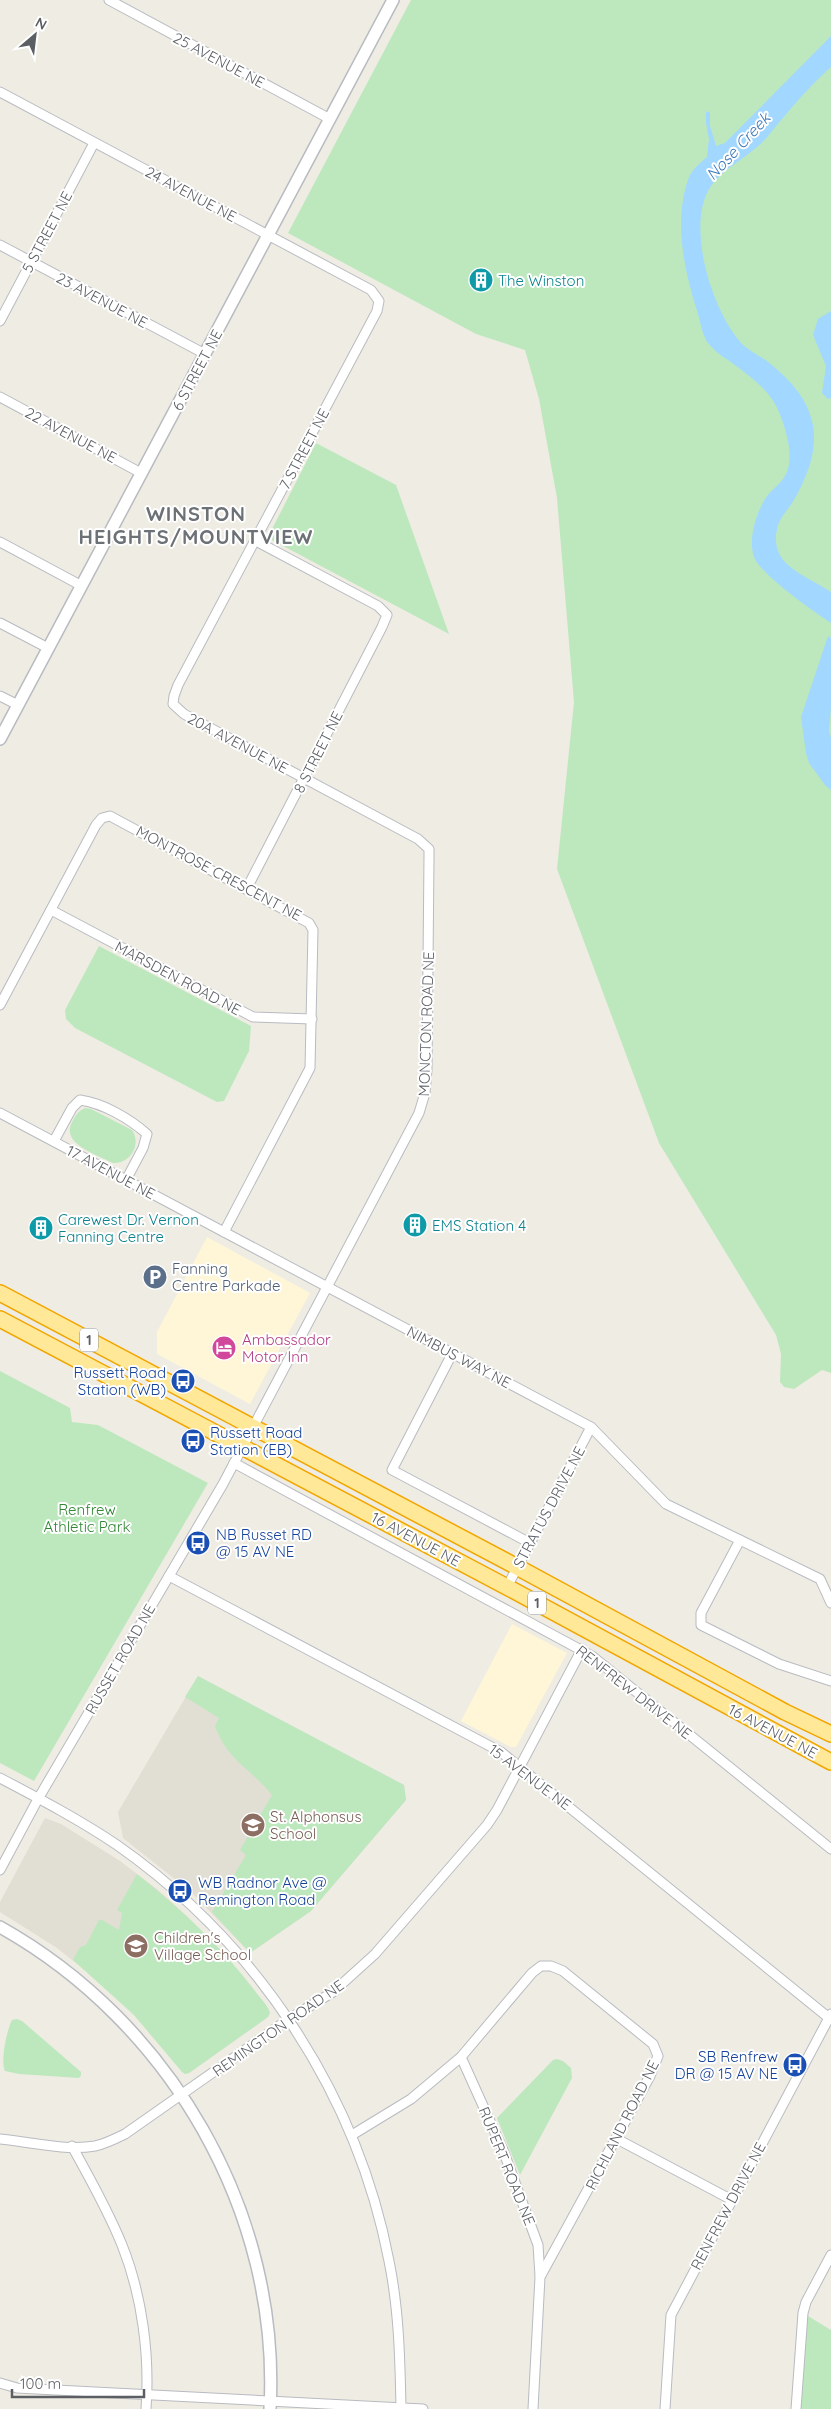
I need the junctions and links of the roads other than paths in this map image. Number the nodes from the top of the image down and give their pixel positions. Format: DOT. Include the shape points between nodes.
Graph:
graph roads {
  1 [pos="109,0"];
  2 [pos="392,0"];
  3 [pos="0,92"];
  4 [pos="330,119"];
  5 [pos="94,143"];
  6 [pos="268,235"];
  7 [pos="0,245"];
  8 [pos="32,262"];
  9 [pos="379,301"];
  10 [pos="0,321"];
  11 [pos="205,354"];
  12 [pos="0,397"];
  13 [pos="141,473"];
  14 [pos="256,541"];
  15 [pos="0,542"];
  16 [pos="82,586"];
  17 [pos="0,623"];
  18 [pos="48,648"];
  19 [pos="0,696"];
  20 [pos="173,704"];
  21 [pos="18,705"];
  22 [pos="0,739"];
  23 [pos="304,778"];
  24 [pos="247,888"];
  25 [pos="51,910"];
  26 [pos="0,1005"];
  27 [pos="312,1019"];
  28 [pos="0,1113"];
  29 [pos="54,1141"];
  30 [pos="126,1180"];
  31 [pos="224,1232"];
  32 [pos="327,1288"];
  33 [pos="0,1293"];
  34 [pos="0,1319"];
  35 [pos="452,1354"];
  36 [pos="590,1427"];
  37 [pos="253,1428"];
  38 [pos="242,1448"];
  39 [pos="234,1463"];
  40 [pos="740,1540"];
  41 [pos="530,1544"];
  42 [pos="517,1567"];
  43 [pos="169,1576"];
  44 [pos="507,1587"];
  45 [pos="831,1603"];
  46 [pos="582,1649"];
  47 [pos="831,1681"];
  48 [pos="831,1734"];
  49 [pos="831,1762"];
  50 [pos="520,1767"];
  51 [pos="0,1778"];
  52 [pos="38,1799"];
  53 [pos="831,1850"];
  54 [pos="0,1870"];
  55 [pos="0,1926"];
  56 [pos="830,2016"];
  57 [pos="289,2019"];
  58 [pos="461,2057"];
  59 [pos="183,2094"];
  60 [pos="352,2135"];
  61 [pos="0,2139"];
  62 [pos="616,2139"];
  63 [pos="72,2146"];
  64 [pos="732,2200"];
  65 [pos="831,2254"];
  66 [pos="540,2277"];
  67 [pos="0,2383"];
  68 [pos="147,2394"];
  69 [pos="270,2405"];
  70 [pos="401,2408"];
  71 [pos="146,2409"];
  72 [pos="423,2409"];
  73 [pos="533,2409"];
  74 [pos="665,2409"];
  75 [pos="796,2409"];
  1 -- 4 [label="street, 25 AVENUE NE"];
  2 -- 4 [label="street, 6 STREET NE"];
  3 -- 5 [label="street, 24 AVENUE NE"];
  4 -- 6 [label="street, 6 STREET NE"];
  5 -- 6 [label="street, 24 AVENUE NE"];
  5 -- 8 [label="street, 5 STREET NE"];
  6 -- 9 [label="street, 24 AVENUE NE" via="371,290"];
  6 -- 11 [label="street, 6 STREET NE"];
  7 -- 8 [label="street, 23 AVENUE NE"];
  8 -- 10 [label="street, 5 STREET NE"];
  8 -- 11 [label="street, 23 AVENUE NE"];
  9 -- 14 [label="street, 7 STREET NE" via="378,311"];
  11 -- 13 [label="street, 6 STREET NE"];
  12 -- 13 [label="street, 22 AVENUE NE"];
  13 -- 16 [label="street, 6 STREET NE"];
  14 -- 20 [label="street, 7 STREET NE" via="178,685"];
  14 -- 23 [label="street, 8 STREET NE" via="378,606 387,615"];
  15 -- 16 [label="street"];
  16 -- 18 [label="street, 6 STREET NE"];
  17 -- 18 [label="street"];
  18 -- 21 [label="street, 6 STREET NE"];
  19 -- 21 [label="street"];
  20 -- 23 [label="street, 20A AVENUE NE" via="184,714"];
  21 -- 22 [label="street, 6 STREET NE"];
  23 -- 24 [label="street, 8 STREET NE"];
  23 -- 32 [label="street, MONCTON ROAD NE" via="418,839 429,850 430,856 424,1098 415,1122"];
  24 -- 25 [label="street, MONTROSE CRESCENT NE" via="110,816 102,818 96,826"];
  24 -- 27 [label="street, MONTROSE CRESCENT NE" via="309,922 313,930"];
  25 -- 26 [label="street, MONTROSE CRESCENT NE"];
  25 -- 27 [label="street, MARSDEN ROAD NE" via="253,1017"];
  27 -- 31 [label="street, MONTROSE CRESCENT NE" via="312,1056 307,1075"];
  28 -- 29 [label="street, 17 AVENUE NE"];
  29 -- 30 [label="street, 17 AVENUE NE"];
  29 -- 30 [label="street" via="80,1100 92,1102 138,1126 147,1134"];
  30 -- 31 [label="street, 17 AVENUE NE"];
  31 -- 32 [label="street, 17 AVENUE NE"];
  32 -- 35 [label="street, NIMBUS WAY NE"];
  32 -- 37 [label="street, MONCTON ROAD NE"];
  33 -- 37 [label="highway, 16 AVENUE NE / 1"];
  34 -- 38 [label="highway, 16 AVENUE NE / 1"];
  35 -- 36 [label="street, NIMBUS WAY NE"];
  35 -- 41 [label="street" via="392,1470"];
  36 -- 40 [label="street, NIMBUS WAY NE" via="666,1504"];
  36 -- 41 [label="street, STRATUS DRIVE NE"];
  37 -- 38 [label="street, MONCTON ROAD NE"];
  37 -- 42 [label="highway, 16 AVENUE NE / 1"];
  38 -- 39 [label="street, RUSSET ROAD NE"];
  38 -- 44 [label="highway, 16 AVENUE NE / 1"];
  39 -- 43 [label="street, RUSSET ROAD NE"];
  39 -- 46 [label="street, RENFREW DRIVE NE"];
  40 -- 45 [label="street, NIMBUS WAY NE" via="820,1579"];
  40 -- 47 [label="street" via="701,1613 701,1625 779,1664"];
  41 -- 42 [label="street, STRATUS DRIVE NE"];
  42 -- 44 [label="street, STRATUS DRIVE NE"];
  42 -- 48 [label="highway, 16 AVENUE NE / 1" via="776,1708"];
  43 -- 50 [label="street, 15 AVENUE NE" via="496,1749"];
  43 -- 52 [label="street, RUSSET ROAD NE"];
  44 -- 49 [label="highway, 16 AVENUE NE / 1"];
  46 -- 50 [label="street, REMINGTON ROAD NE"];
  46 -- 53 [label="street, RENFREW DRIVE NE"];
  50 -- 56 [label="street, 15 AVENUE NE"];
  50 -- 57 [label="street, REMINGTON ROAD NE" via="487,1825 375,1954 333,1992"];
  51 -- 52 [label="street"];
  52 -- 54 [label="street, RUSSET ROAD NE"];
  52 -- 57 [label="street" via="116,1844 176,1892 248,1965"];
  55 -- 59 [label="street" via="54,1960 92,1990 141,2040"];
  56 -- 64 [label="street, RENFREW DRIVE NE"];
  57 -- 59 [label="street, REMINGTON ROAD NE"];
  57 -- 60 [label="street" via="322,2074"];
  58 -- 60 [label="street, RICHLAND ROAD NE" via="411,2099"];
  58 -- 62 [label="street, RICHLAND ROAD NE" via="532,1973 541,1966 563,1971 656,2049 656,2064"];
  58 -- 66 [label="street, RUPERT ROAD NE" via="503,2150 538,2245"];
  59 -- 63 [label="street, REMINGTON ROAD NE" via="112,2141 95,2146"];
  59 -- 69 [label="street" via="214,2149 249,2236 267,2330"];
  60 -- 70 [label="street" via="375,2202 389,2261 399,2333"];
  61 -- 63 [label="street, REMINGTON ROAD NE"];
  62 -- 64 [label="street"];
  62 -- 66 [label="street, RICHLAND ROAD NE"];
  63 -- 68 [label="street" via="105,2206 130,2270 142,2322"];
  64 -- 74 [label="street, RENFREW DRIVE NE" via="671,2314"];
  65 -- 75 [label="street" via="803,2313"];
  66 -- 73 [label="street, RICHLAND ROAD NE"];
  67 -- 68 [label="street" via="17,2388"];
  68 -- 69 [label="street"];
  68 -- 71 [label="street"];
  69 -- 70 [label="street"];
  70 -- 72 [label="street"];
}
